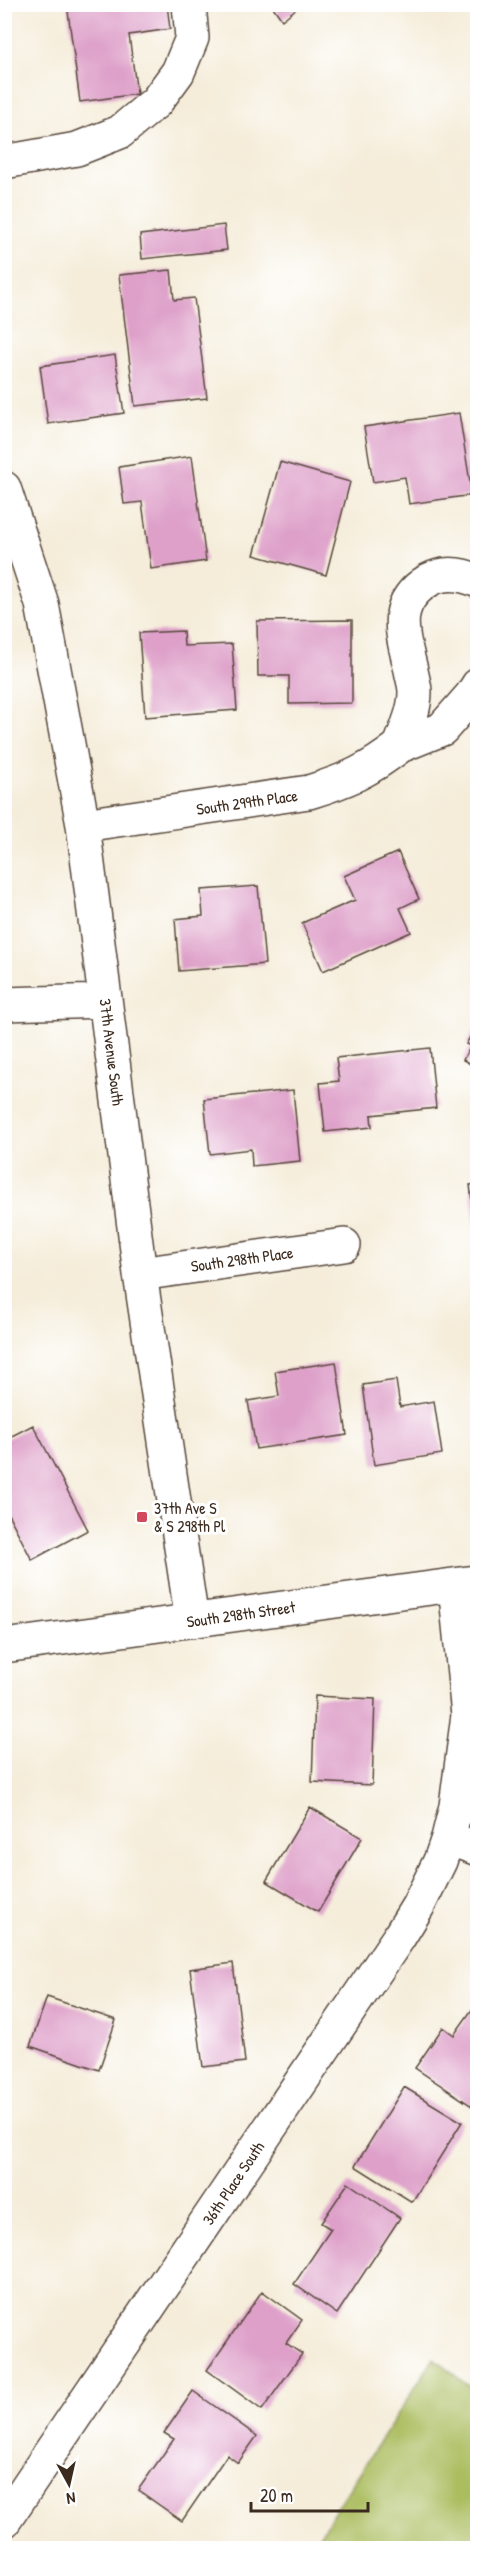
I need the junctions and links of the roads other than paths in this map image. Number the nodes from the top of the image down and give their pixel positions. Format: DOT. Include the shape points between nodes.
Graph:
graph roads {
  1 [pos="189,4"];
  2 [pos="4,162"];
  3 [pos="4,488"];
  4 [pos="477,581"];
  5 [pos="477,685"];
  6 [pos="400,746"];
  7 [pos="83,825"];
  8 [pos="105,1001"];
  9 [pos="4,1004"];
  10 [pos="344,1245"];
  11 [pos="140,1274"];
  12 [pos="466,1584"];
  13 [pos="192,1621"];
  14 [pos="4,1646"];
  15 [pos="463,1844"];
  16 [pos="4,2522"];
  1 -- 2 [label="street" via="192,38 178,72 156,102 120,132 77,149"];
  3 -- 7 [label="street, 37th Avenue South" via="42,604"];
  4 -- 6 [label="street" via="465,575 434,577 409,598 402,612 401,628 415,691"];
  5 -- 6 [label="street, South 299th Place" via="442,729"];
  6 -- 7 [label="street, South 299th Place" via="364,772 309,792"];
  7 -- 8 [label="street, 37th Avenue South"];
  8 -- 9 [label="street"];
  8 -- 11 [label="street, 37th Avenue South"];
  10 -- 11 [label="street, South 298th Place"];
  11 -- 13 [label="street, 37th Avenue South"];
  12 -- 13 [label="street, South 298th Street"];
  12 -- 15 [label="street, 36th Place South" via="468,1715 456,1806"];
  13 -- 14 [label="street, South 298th Street"];
  15 -- 16 [label="street, 36th Place South" via="428,1887 399,1936"];
}
